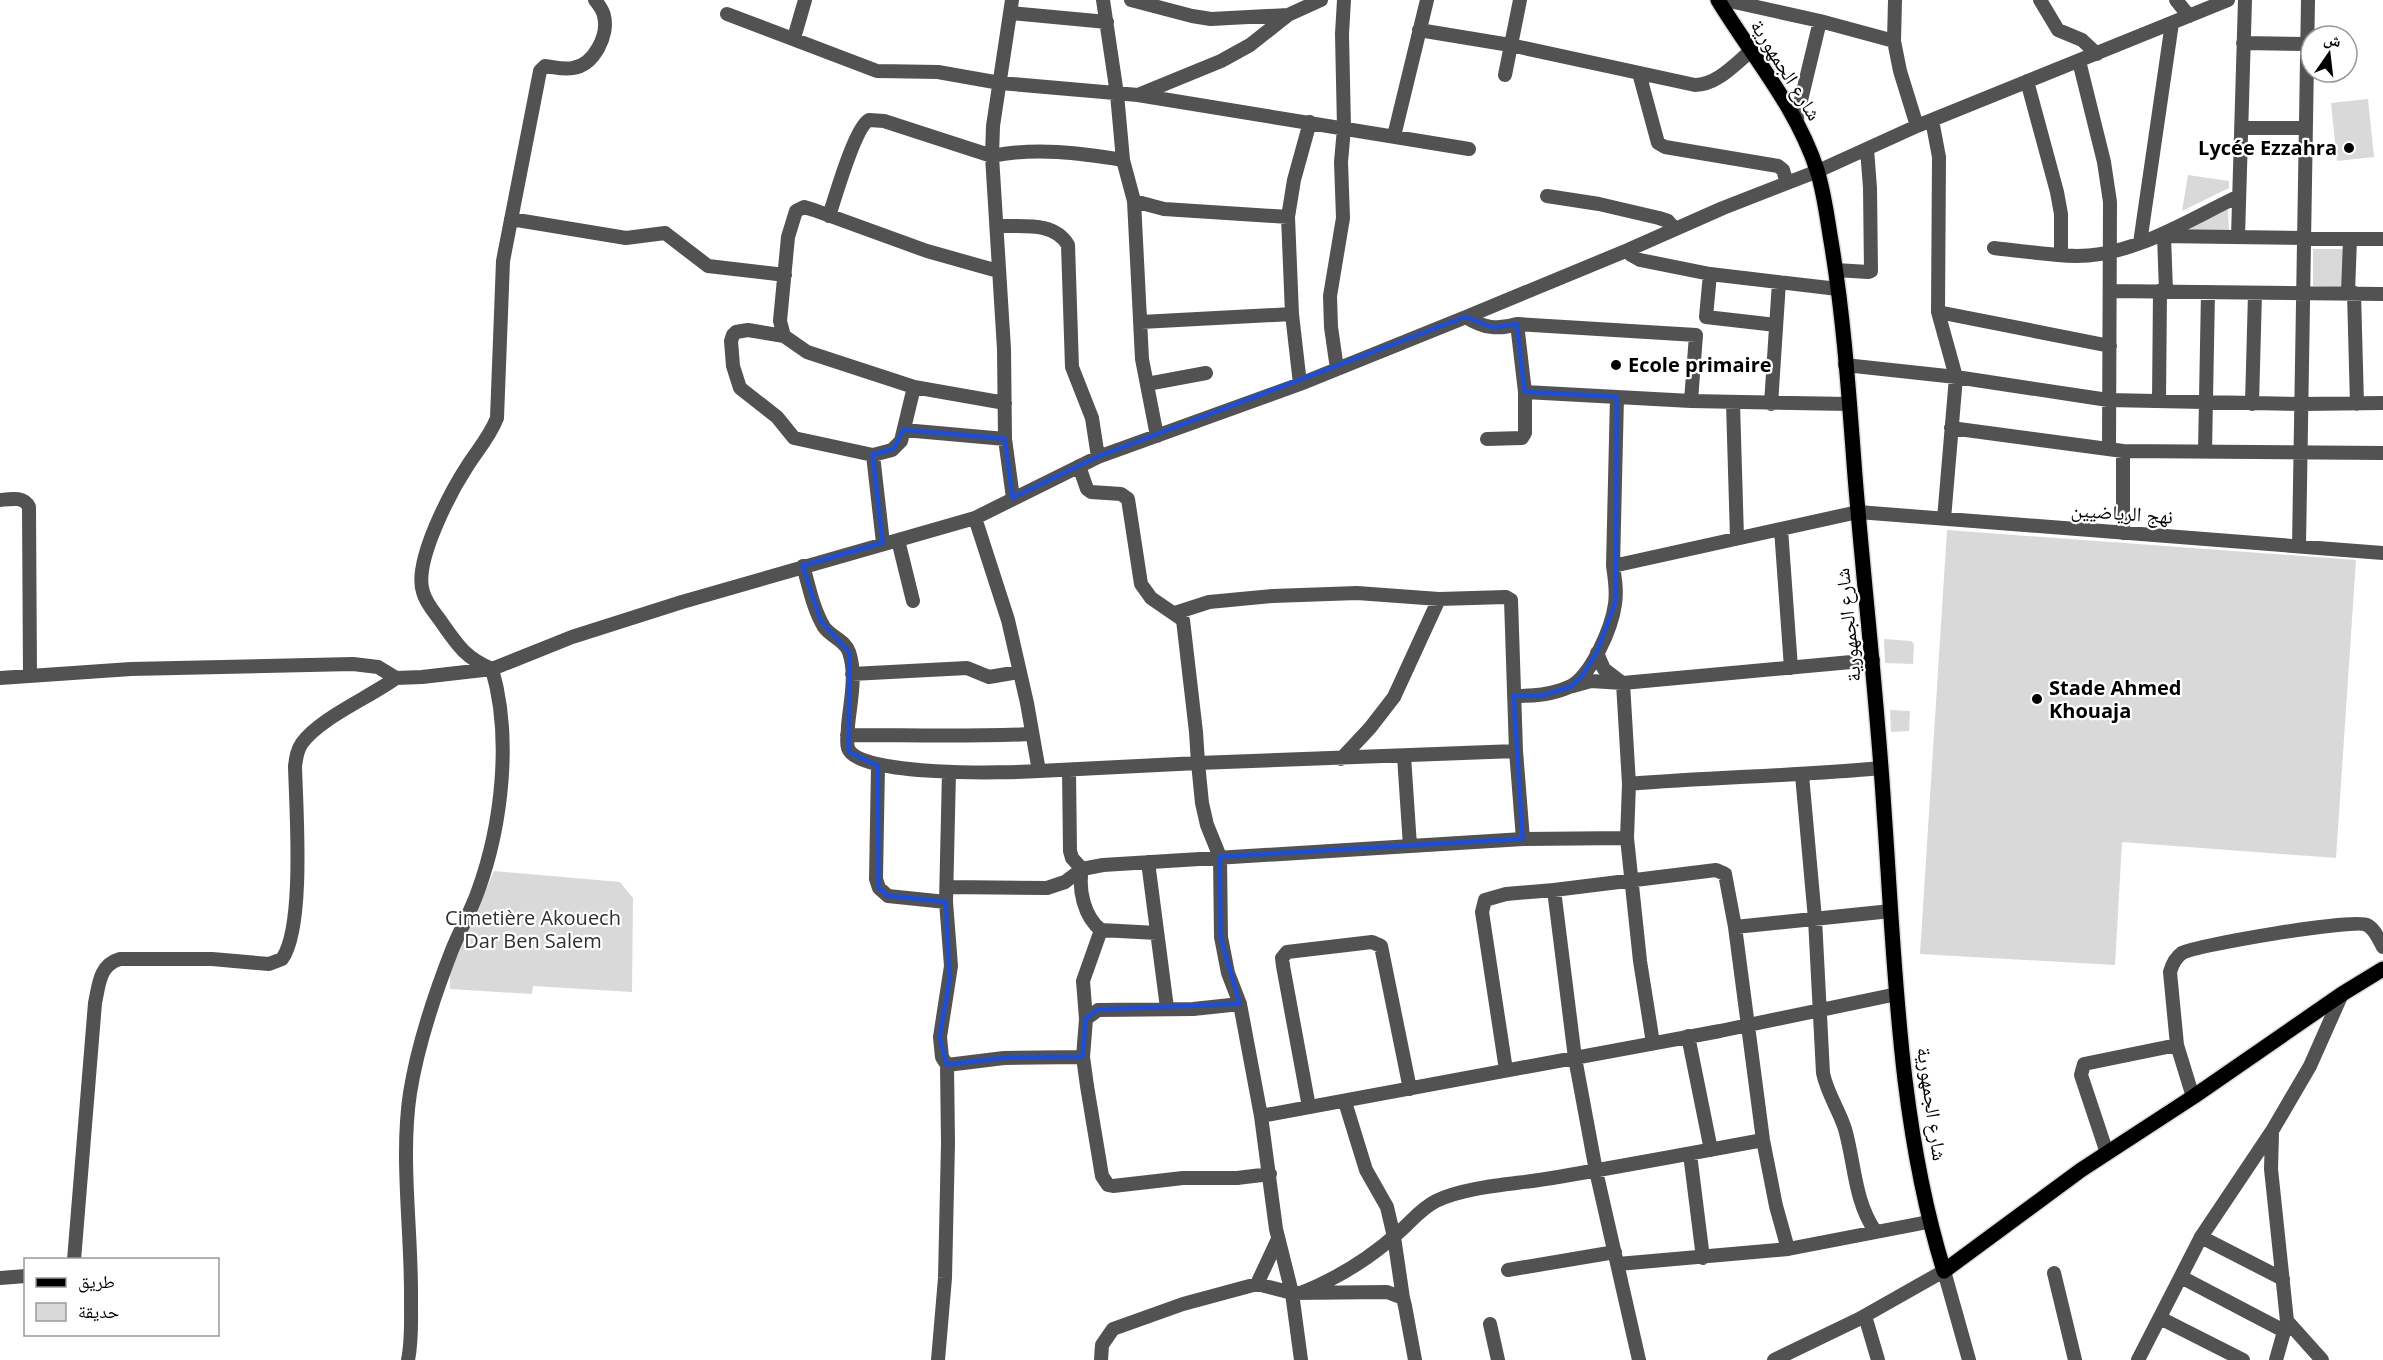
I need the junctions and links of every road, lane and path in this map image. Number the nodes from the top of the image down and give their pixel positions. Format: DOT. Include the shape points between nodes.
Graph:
graph roads {
  1 [pos="595,0"];
  2 [pos="805,0"];
  3 [pos="1103,0"];
  4 [pos="1131,0"];
  5 [pos="1321,0"];
  6 [pos="1344,0"];
  7 [pos="1427,0"];
  8 [pos="1520,0"];
  9 [pos="1718,0"];
  10 [pos="1725,0"];
  11 [pos="1894,0"];
  12 [pos="2040,0"];
  13 [pos="2176,0"];
  14 [pos="2228,0"];
  15 [pos="2244,0"];
  16 [pos="2308,0"];
  17 [pos="1008,4"];
  18 [pos="727,14"];
  19 [pos="1288,15"];
  20 [pos="2189,16"];
  21 [pos="1820,21"];
  22 [pos="1107,22"];
  23 [pos="2172,23"];
  24 [pos="2307,24"];
  25 [pos="1419,30"];
  26 [pos="794,38"];
  27 [pos="1894,41"];
  28 [pos="2243,43"];
  29 [pos="2299,44"];
  30 [pos="1510,45"];
  31 [pos="1752,50"];
  32 [pos="2097,54"];
  33 [pos="2079,61"];
  34 [pos="1639,73"];
  35 [pos="1505,75"];
  36 [pos="2027,81"];
  37 [pos="1000,83"];
  38 [pos="2307,84"];
  39 [pos="1117,94"];
  40 [pos="1138,95"];
  41 [pos="1932,120"];
  42 [pos="1796,121"];
  43 [pos="1310,122"];
  44 [pos="1917,126"];
  45 [pos="1344,128"];
  46 [pos="2241,128"];
  47 [pos="2306,128"];
  48 [pos="1394,136"];
  49 [pos="1468,148"];
  50 [pos="1867,148"];
  51 [pos="992,156"];
  52 [pos="1123,160"];
  53 [pos="1818,171"];
  54 [pos="1787,183"];
  55 [pos="1547,196"];
  56 [pos="2239,196"];
  57 [pos="1134,201"];
  58 [pos="829,216"];
  59 [pos="1288,217"];
  60 [pos="511,219"];
  61 [pos="998,226"];
  62 [pos="1675,229"];
  63 [pos="2159,236"];
  64 [pos="2238,237"];
  65 [pos="2304,238"];
  66 [pos="2350,239"];
  67 [pos="2383,239"];
  68 [pos="2140,243"];
  69 [pos="1994,248"];
  70 [pos="1628,250"];
  71 [pos="2110,252"];
  72 [pos="2061,254"];
  73 [pos="1836,270"];
  74 [pos="998,271"];
  75 [pos="785,274"];
  76 [pos="1710,274"];
  77 [pos="1779,282"];
  78 [pos="1838,289"];
  79 [pos="2110,291"];
  80 [pos="2163,291"];
  81 [pos="2208,292"];
  82 [pos="2255,292"];
  83 [pos="2303,293"];
  84 [pos="2351,293"];
  85 [pos="2383,294"];
  86 [pos="1938,312"];
  87 [pos="1292,314"];
  88 [pos="1466,317"];
  89 [pos="1706,317"];
  90 [pos="1141,322"];
  91 [pos="1517,324"];
  92 [pos="1776,325"];
  93 [pos="1696,335"];
  94 [pos="784,336"];
  95 [pos="2110,346"];
  96 [pos="1845,365"];
  97 [pos="1337,369"];
  98 [pos="1206,373"];
  99 [pos="1956,377"];
  100 [pos="1147,384"];
  101 [pos="1300,384"];
  102 [pos="914,387"];
  103 [pos="1525,392"];
  104 [pos="1617,398"];
  105 [pos="2108,400"];
  106 [pos="1690,401"];
  107 [pos="2159,401"];
  108 [pos="1005,403"];
  109 [pos="1733,403"];
  110 [pos="2205,403"];
  111 [pos="1771,404"];
  112 [pos="1850,404"];
  113 [pos="2252,404"];
  114 [pos="2301,404"];
  115 [pos="2357,404"];
  116 [pos="2383,404"];
  117 [pos="1951,428"];
  118 [pos="904,430"];
  119 [pos="1157,436"];
  120 [pos="1005,439"];
  121 [pos="1487,439"];
  122 [pos="2116,450"];
  123 [pos="2205,452"];
  124 [pos="2301,453"];
  125 [pos="2383,453"];
  126 [pos="873,455"];
  127 [pos="1098,457"];
  128 [pos="1079,466"];
  129 [pos="1013,498"];
  130 [pos="0,500"];
  131 [pos="1858,512"];
  132 [pos="975,518"];
  133 [pos="1944,519"];
  134 [pos="1780,529"];
  135 [pos="2124,533"];
  136 [pos="1737,538"];
  137 [pos="898,540"];
  138 [pos="883,543"];
  139 [pos="2299,546"];
  140 [pos="2383,553"];
  141 [pos="1613,566"];
  142 [pos="803,567"];
  143 [pos="1439,599"];
  144 [pos="913,602"];
  145 [pos="1174,613"];
  146 [pos="1597,652"];
  147 [pos="1873,660"];
  148 [pos="1791,668"];
  149 [pos="492,669"];
  150 [pos="1019,672"];
  151 [pos="852,674"];
  152 [pos="30,676"];
  153 [pos="0,678"];
  154 [pos="396,678"];
  155 [pos="1623,683"];
  156 [pos="1570,687"];
  157 [pos="1514,696"];
  158 [pos="1032,734"];
  159 [pos="847,735"];
  160 [pos="1516,751"];
  161 [pos="1404,756"];
  162 [pos="1341,759"];
  163 [pos="1198,764"];
  164 [pos="878,766"];
  165 [pos="1881,768"];
  166 [pos="1069,770"];
  167 [pos="1039,771"];
  168 [pos="949,772"];
  169 [pos="1802,775"];
  170 [pos="1629,783"];
  171 [pos="1627,838"];
  172 [pos="1523,839"];
  173 [pos="1410,846"];
  174 [pos="1220,856"];
  175 [pos="1148,862"];
  176 [pos="1082,869"];
  177 [pos="1630,880"];
  178 [pos="947,887"];
  179 [pos="1554,890"];
  180 [pos="946,902"];
  181 [pos="1891,911"];
  182 [pos="1815,919"];
  183 [pos="1735,927"];
  184 [pos="1101,930"];
  185 [pos="1157,933"];
  186 [pos="2383,947"];
  187 [pos="2383,969"];
  188 [pos="1897,994"];
  189 [pos="2342,994"];
  190 [pos="1240,1004"];
  191 [pos="1167,1008"];
  192 [pos="1821,1011"];
  193 [pos="1086,1019"];
  194 [pos="1749,1025"];
  195 [pos="1688,1036"];
  196 [pos="1653,1043"];
  197 [pos="2176,1045"];
  198 [pos="1083,1057"];
  199 [pos="1575,1058"];
  200 [pos="947,1065"];
  201 [pos="1506,1070"];
  202 [pos="1410,1089"];
  203 [pos="2193,1097"];
  204 [pos="1345,1102"];
  205 [pos="1309,1107"];
  206 [pos="1261,1116"];
  207 [pos="2272,1131"];
  208 [pos="1763,1140"];
  209 [pos="1711,1149"];
  210 [pos="2107,1153"];
  211 [pos="1690,1154"];
  212 [pos="1596,1171"];
  213 [pos="1270,1174"];
  214 [pos="1929,1222"];
  215 [pos="1875,1230"];
  216 [pos="1394,1237"];
  217 [pos="2201,1238"];
  218 [pos="1278,1239"];
  219 [pos="1934,1239"];
  220 [pos="1788,1249"];
  221 [pos="1971,1252"];
  222 [pos="74,1258"];
  223 [pos="1616,1258"];
  224 [pos="1703,1258"];
  225 [pos="1508,1270"];
  226 [pos="1944,1271"];
  227 [pos="2054,1273"];
  228 [pos="24,1276"];
  229 [pos="2181,1276"];
  230 [pos="0,1278"];
  231 [pos="2283,1279"];
  232 [pos="1257,1284"];
  233 [pos="1297,1293"];
  234 [pos="1402,1298"];
  235 [pos="1865,1316"];
  236 [pos="2160,1318"];
  237 [pos="1490,1324"];
  238 [pos="2285,1326"];
  239 [pos="2213,1354"];
  240 [pos="408,1360"];
  241 [pos="938,1360"];
  242 [pos="1101,1360"];
  243 [pos="1301,1360"];
  244 [pos="1415,1360"];
  245 [pos="1498,1360"];
  246 [pos="1639,1360"];
  247 [pos="1774,1360"];
  248 [pos="1878,1360"];
  249 [pos="1969,1360"];
  250 [pos="2075,1360"];
  251 [pos="2138,1360"];
  252 [pos="2243,1360"];
  253 [pos="2276,1360"];
  254 [pos="2322,1360"];
  1 -- 60 [label="street" via="605,18 602,39 591,58 574,68 545,66 540,71"];
  2 -- 26 [label="street"];
  3 -- 22 [label="street"];
  4 -- 19 [label="street" via="1211,19"];
  5 -- 19 [label="street"];
  6 -- 45 [label="street"];
  7 -- 25 [label="street"];
  8 -- 30 [label="street"];
  9 -- 31 [label="main road, شارع الجمهورية"];
  10 -- 21 [label="street"];
  11 -- 27 [label="street"];
  12 -- 32 [label="street" via="2058,30 2082,40"];
  13 -- 20 [label="street"];
  14 -- 20 [label="street"];
  15 -- 28 [label="street"];
  16 -- 24 [label="street"];
  17 -- 22 [label="street"];
  17 -- 37 [label="street"];
  18 -- 26 [label="street"];
  19 -- 40 [label="street" via="1221,62"];
  20 -- 23 [label="street"];
  21 -- 27 [label="street"];
  21 -- 42 [label="street"];
  22 -- 39 [label="street"];
  23 -- 32 [label="street"];
  23 -- 68 [label="street"];
  25 -- 30 [label="street"];
  25 -- 48 [label="street"];
  26 -- 37 [label="street" via="877,71 938,72"];
  27 -- 44 [label="street"];
  28 -- 29 [label="street"];
  28 -- 46 [label="street"];
  30 -- 34 [label="street"];
  30 -- 35 [label="street"];
  31 -- 34 [label="street" via="1705,85"];
  31 -- 42 [label="main road, شارع الجمهورية"];
  32 -- 33 [label="street"];
  33 -- 36 [label="street"];
  33 -- 71 [label="street" via="2107,181"];
  34 -- 54 [label="street" via="1658,143 1778,166"];
  36 -- 41 [label="street"];
  36 -- 72 [label="street" via="2057,192"];
  37 -- 39 [label="street"];
  37 -- 51 [label="street"];
  38 -- 47 [label="street"];
  39 -- 40 [label="street"];
  39 -- 52 [label="street"];
  40 -- 43 [label="street"];
  41 -- 44 [label="street"];
  41 -- 86 [label="street" via="1939,157"];
  42 -- 53 [label="main road, شارع الجمهورية"];
  43 -- 45 [label="street"];
  43 -- 59 [label="street"];
  44 -- 50 [label="street"];
  45 -- 48 [label="street"];
  45 -- 97 [label="street" via="1342,218 1330,296"];
  46 -- 47 [label="street"];
  46 -- 56 [label="street"];
  47 -- 65 [label="street"];
  48 -- 49 [label="street"];
  50 -- 53 [label="street"];
  50 -- 73 [label="street" via="1871,271"];
  51 -- 52 [label="street" via="1076,153"];
  51 -- 58 [label="street" via="884,122 867,121 846,163"];
  51 -- 61 [label="street"];
  52 -- 57 [label="street"];
  53 -- 54 [label="street"];
  53 -- 73 [label="main road, شارع الجمهورية"];
  54 -- 62 [label="street"];
  55 -- 62 [label="street" via="1659,218"];
  56 -- 63 [label="street"];
  56 -- 64 [label="street"];
  57 -- 59 [label="street" via="1164,208"];
  57 -- 90 [label="street"];
  58 -- 74 [label="street"];
  58 -- 75 [label="street" via="809,208 796,211 788,237"];
  59 -- 87 [label="street"];
  60 -- 75 [label="street" via="627,238 665,233 708,266"];
  60 -- 149 [label="street" via="503,261 497,418 451,494 432,537 421,583 428,602 463,653"];
  61 -- 74 [label="street"];
  61 -- 127 [label="street" via="1048,228 1068,245 1071,367 1092,418"];
  62 -- 70 [label="street"];
  63 -- 64 [label="street"];
  63 -- 68 [label="street"];
  63 -- 80 [label="street"];
  64 -- 65 [label="street"];
  65 -- 66 [label="street"];
  65 -- 83 [label="street"];
  66 -- 67 [label="street"];
  66 -- 84 [label="street"];
  68 -- 71 [label="street"];
  69 -- 72 [label="street"];
  70 -- 76 [label="street" via="1640,260"];
  70 -- 88 [label="street"];
  71 -- 72 [label="street"];
  71 -- 79 [label="street"];
  73 -- 78 [label="main road, شارع الجمهورية"];
  74 -- 108 [label="street"];
  75 -- 94 [label="street" via="780,321"];
  76 -- 77 [label="street"];
  76 -- 89 [label="street"];
  77 -- 78 [label="street"];
  77 -- 92 [label="street"];
  78 -- 96 [label="main road, شارع الجمهورية"];
  79 -- 80 [label="street"];
  79 -- 95 [label="street"];
  80 -- 81 [label="street"];
  80 -- 107 [label="street"];
  81 -- 82 [label="street"];
  81 -- 110 [label="street"];
  82 -- 83 [label="street"];
  82 -- 113 [label="street"];
  83 -- 84 [label="street"];
  83 -- 114 [label="street"];
  84 -- 85 [label="street"];
  84 -- 115 [label="street"];
  86 -- 95 [label="street"];
  86 -- 99 [label="street"];
  87 -- 90 [label="street"];
  87 -- 101 [label="street"];
  88 -- 91 [label="street" via="1493,328"];
  88 -- 97 [label="street"];
  89 -- 92 [label="street"];
  89 -- 93 [label="street" via="1699,323"];
  90 -- 100 [label="street"];
  91 -- 93 [label="street"];
  91 -- 103 [label="street"];
  92 -- 111 [label="street"];
  93 -- 106 [label="street"];
  94 -- 102 [label="street" via="807,352"];
  94 -- 126 [label="street" via="748,330 733,335 733,366 740,388 777,417 794,438"];
  95 -- 105 [label="street"];
  96 -- 99 [label="street"];
  96 -- 112 [label="main road, شارع الجمهورية"];
  97 -- 101 [label="street"];
  98 -- 100 [label="street"];
  99 -- 105 [label="street"];
  99 -- 117 [label="street"];
  100 -- 119 [label="street"];
  101 -- 119 [label="street"];
  102 -- 108 [label="street"];
  102 -- 118 [label="street"];
  103 -- 104 [label="street"];
  103 -- 121 [label="street" via="1522,438"];
  104 -- 106 [label="street"];
  104 -- 141 [label="street"];
  105 -- 107 [label="street"];
  105 -- 122 [label="street"];
  106 -- 109 [label="street"];
  107 -- 110 [label="street"];
  108 -- 120 [label="street"];
  109 -- 111 [label="street"];
  109 -- 136 [label="street"];
  110 -- 113 [label="street"];
  110 -- 123 [label="street"];
  111 -- 112 [label="street"];
  112 -- 131 [label="main road, شارع الجمهورية"];
  113 -- 114 [label="street"];
  114 -- 115 [label="street"];
  114 -- 124 [label="street"];
  115 -- 116 [label="street"];
  117 -- 122 [label="street"];
  117 -- 133 [label="street"];
  118 -- 120 [label="street"];
  118 -- 126 [label="street" via="894,449"];
  119 -- 127 [label="street"];
  120 -- 129 [label="street"];
  122 -- 123 [label="street"];
  122 -- 135 [label="street"];
  123 -- 124 [label="street"];
  124 -- 125 [label="street"];
  124 -- 139 [label="street"];
  126 -- 138 [label="street"];
  127 -- 128 [label="street"];
  128 -- 129 [label="street"];
  128 -- 145 [label="street" via="1091,492 1120,494 1128,499 1141,584 1151,598"];
  129 -- 132 [label="street"];
  130 -- 152 [label="street" via="22,500 29,507"];
  131 -- 133 [label="street, نهج الرياضيين"];
  131 -- 134 [label="street, نهج الرياضيين"];
  131 -- 147 [label="main road, شارع الجمهورية"];
  132 -- 137 [label="street"];
  132 -- 150 [label="street" via="1008,620"];
  133 -- 135 [label="street, نهج الرياضيين"];
  134 -- 136 [label="street, نهج الرياضيين"];
  134 -- 148 [label="street"];
  135 -- 139 [label="street, نهج الرياضيين"];
  136 -- 141 [label="street, نهج الرياضيين"];
  137 -- 138 [label="street"];
  137 -- 144 [label="street"];
  138 -- 142 [label="street"];
  139 -- 140 [label="street, نهج الرياضيين"];
  141 -- 146 [label="street" via="1616,602"];
  142 -- 149 [label="street" via="572,637"];
  142 -- 151 [label="street" via="821,621 828,633 848,649"];
  143 -- 145 [label="street" via="1357,593 1273,596 1209,602"];
  143 -- 157 [label="street" via="1511,600"];
  143 -- 162 [label="street" via="1394,697"];
  145 -- 163 [label="street" via="1184,622"];
  146 -- 155 [label="street" via="1604,669"];
  146 -- 156 [label="street" via="1588,669"];
  147 -- 148 [label="street"];
  147 -- 165 [label="main road, شارع الجمهورية"];
  148 -- 155 [label="street"];
  149 -- 154 [label="street"];
  149 -- 240 [label="street" via="501,706 504,752 493,832 477,894 436,990 410,1094 407,1148 412,1268"];
  150 -- 151 [label="street" via="989,677 968,668"];
  150 -- 158 [label="street"];
  151 -- 159 [label="street"];
  152 -- 153 [label="street"];
  152 -- 154 [label="street" via="131,669 353,664 378,667"];
  154 -- 222 [label="street" via="323,725 297,754 298,867 290,942 282,959 269,964 212,959 120,959 103,969 95,1004"];
  155 -- 156 [label="street" via="1591,681"];
  155 -- 170 [label="street"];
  156 -- 157 [label="street" via="1542,696"];
  157 -- 160 [label="street"];
  158 -- 159 [label="street"];
  158 -- 167 [label="street"];
  159 -- 164 [label="street" via="849,752 862,762"];
  160 -- 161 [label="street"];
  160 -- 172 [label="street"];
  161 -- 162 [label="street"];
  161 -- 173 [label="street"];
  162 -- 163 [label="street"];
  163 -- 166 [label="street"];
  163 -- 174 [label="street" via="1207,825"];
  164 -- 168 [label="street"];
  164 -- 180 [label="street" via="879,888 888,896"];
  165 -- 169 [label="street"];
  165 -- 181 [label="main road, شارع الجمهورية"];
  166 -- 167 [label="street"];
  166 -- 176 [label="street" via="1070,851"];
  167 -- 168 [label="street"];
  168 -- 178 [label="street"];
  169 -- 170 [label="street"];
  169 -- 182 [label="street"];
  170 -- 171 [label="street"];
  171 -- 172 [label="street"];
  171 -- 177 [label="street"];
  172 -- 173 [label="street"];
  173 -- 174 [label="street"];
  174 -- 175 [label="street"];
  174 -- 190 [label="street" via="1221,938"];
  175 -- 176 [label="street"];
  175 -- 185 [label="street"];
  176 -- 178 [label="street" via="1065,882 1047,888"];
  176 -- 184 [label="street" via="1081,895 1090,918"];
  177 -- 179 [label="street"];
  177 -- 183 [label="street" via="1721,872 1728,878"];
  177 -- 196 [label="street"];
  178 -- 180 [label="street"];
  179 -- 199 [label="street"];
  179 -- 201 [label="street" via="1491,897 1483,905"];
  180 -- 200 [label="street" via="950,979 940,1037"];
  181 -- 182 [label="street"];
  181 -- 188 [label="main road, شارع الجمهورية"];
  182 -- 183 [label="street"];
  182 -- 192 [label="street"];
  183 -- 194 [label="street"];
  184 -- 185 [label="street"];
  184 -- 193 [label="street" via="1083,981"];
  185 -- 191 [label="street"];
  186 -- 197 [label="street" via="2368,925 2351,923 2183,953 2170,972"];
  187 -- 189 [label="main road"];
  188 -- 192 [label="street"];
  188 -- 214 [label="main road, شارع الجمهورية" via="1909,1102"];
  189 -- 203 [label="main road"];
  189 -- 207 [label="street" via="2310,1066"];
  190 -- 191 [label="street"];
  190 -- 206 [label="street"];
  191 -- 193 [label="street" via="1098,1010"];
  192 -- 194 [label="street"];
  192 -- 215 [label="street" via="1825,1082 1846,1131 1862,1207"];
  193 -- 198 [label="street"];
  194 -- 195 [label="street"];
  194 -- 208 [label="street"];
  195 -- 196 [label="street"];
  195 -- 209 [label="street"];
  196 -- 199 [label="street"];
  197 -- 203 [label="street"];
  197 -- 210 [label="street" via="2084,1064 2081,1075"];
  198 -- 200 [label="street" via="1004,1058"];
  198 -- 213 [label="street" via="1096,1149 1108,1185"];
  199 -- 201 [label="street"];
  199 -- 212 [label="street"];
  200 -- 241 [label="street" via="945,1278"];
  201 -- 202 [label="street"];
  202 -- 204 [label="street"];
  202 -- 205 [label="street" via="1381,946 1372,942 1287,952 1282,958 1283,966"];
  203 -- 210 [label="main road"];
  204 -- 205 [label="street"];
  204 -- 216 [label="street" via="1365,1170 1387,1207"];
  205 -- 206 [label="street"];
  206 -- 213 [label="street"];
  207 -- 217 [label="street"];
  207 -- 231 [label="street" via="2271,1169"];
  208 -- 209 [label="street"];
  208 -- 220 [label="street"];
  209 -- 211 [label="street"];
  210 -- 221 [label="main road"];
  211 -- 212 [label="street"];
  211 -- 224 [label="street"];
  212 -- 216 [label="street" via="1459,1193 1421,1210"];
  212 -- 223 [label="street"];
  213 -- 218 [label="street"];
  214 -- 215 [label="street"];
  214 -- 219 [label="main road, شارع الجمهورية"];
  215 -- 220 [label="street"];
  216 -- 233 [label="street" via="1330,1281"];
  216 -- 234 [label="street"];
  217 -- 229 [label="street"];
  217 -- 231 [label="street"];
  218 -- 232 [label="street"];
  218 -- 233 [label="street"];
  219 -- 221 [label="main road" via="1948,1251"];
  219 -- 226 [label="main road, شارع الجمهورية"];
  220 -- 224 [label="street"];
  221 -- 226 [label="main road"];
  223 -- 224 [label="street"];
  223 -- 225 [label="street"];
  223 -- 246 [label="street"];
  226 -- 235 [label="street"];
  226 -- 249 [label="street"];
  227 -- 250 [label="street"];
  228 -- 230 [label="street"];
  229 -- 236 [label="street"];
  229 -- 238 [label="street"];
  231 -- 238 [label="street"];
  232 -- 233 [label="street"];
  232 -- 242 [label="street" via="1113,1329 1102,1345"];
  233 -- 234 [label="street" via="1387,1292"];
  233 -- 243 [label="street"];
  234 -- 244 [label="street"];
  235 -- 247 [label="street"];
  235 -- 248 [label="street"];
  236 -- 239 [label="street"];
  236 -- 251 [label="street"];
  237 -- 245 [label="street"];
  238 -- 253 [label="street"];
  238 -- 254 [label="street"];
  239 -- 252 [label="street"];
}
